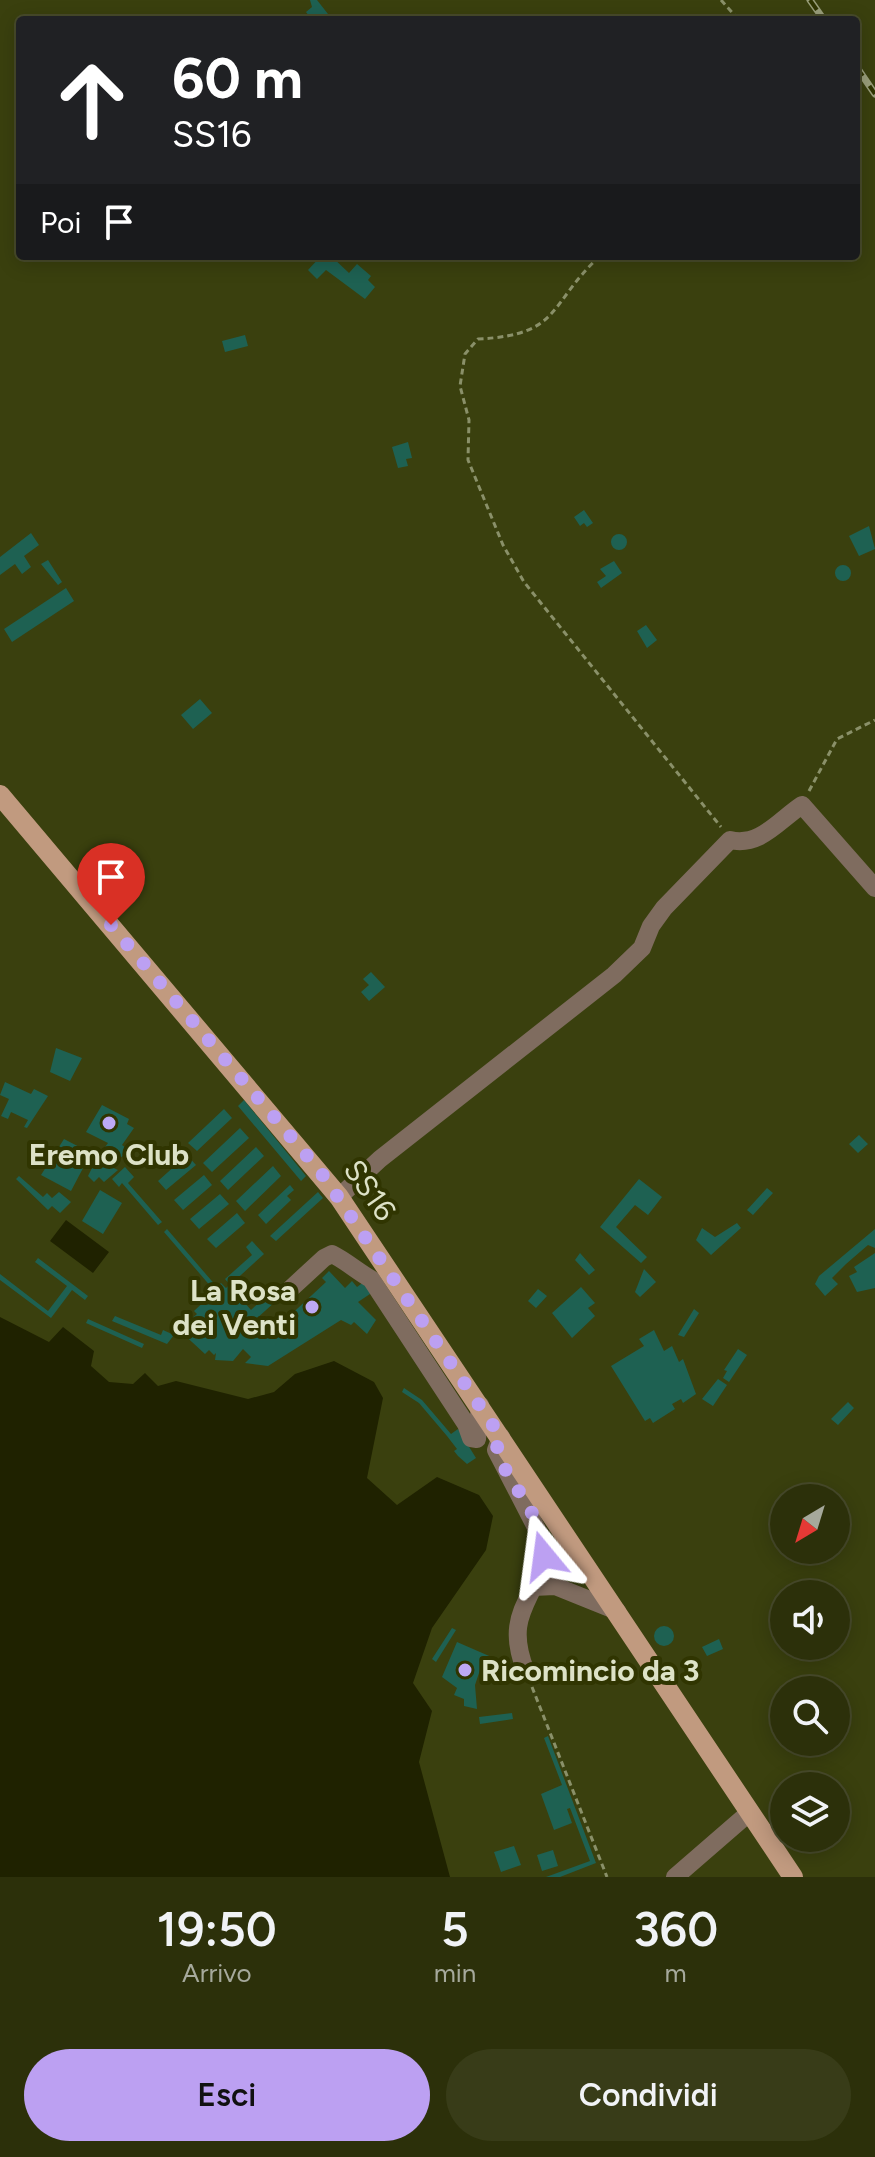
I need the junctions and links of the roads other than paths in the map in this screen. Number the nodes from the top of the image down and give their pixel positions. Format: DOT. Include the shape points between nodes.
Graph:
graph roads {
  1 [pos="0,795"];
  2 [pos="875,888"];
  3 [pos="339,1197"];
  4 [pos="285,1294"];
  5 [pos="480,1405"];
  6 [pos="501,1437"];
  7 [pos="533,1587"];
  8 [pos="617,1611"];
  9 [pos="526,1672"];
  10 [pos="750,1812"];
  11 [pos="675,1877"];
  12 [pos="793,1877"];
  1 -- 3 [label="main road, SS16"];
  2 -- 3 [label="street" via="802,805 763,836 745,843 730,840 664,908 642,948 614,975"];
  3 -- 5 [label="main road, SS16"];
  4 -- 5 [label="street" via="332,1254 371,1279 471,1438 477,1439"];
  5 -- 6 [label="main road, SS16"];
  6 -- 7 [label="street" via="496,1450 502,1467 544,1543"];
  6 -- 8 [label="main road, SS16"];
  7 -- 8 [label="street" via="555,1586"];
  7 -- 9 [label="street" via="516,1626 516,1645"];
  8 -- 10 [label="main road, SS16"];
  10 -- 11 [label="street"];
  10 -- 12 [label="main road, SS16"];
}
